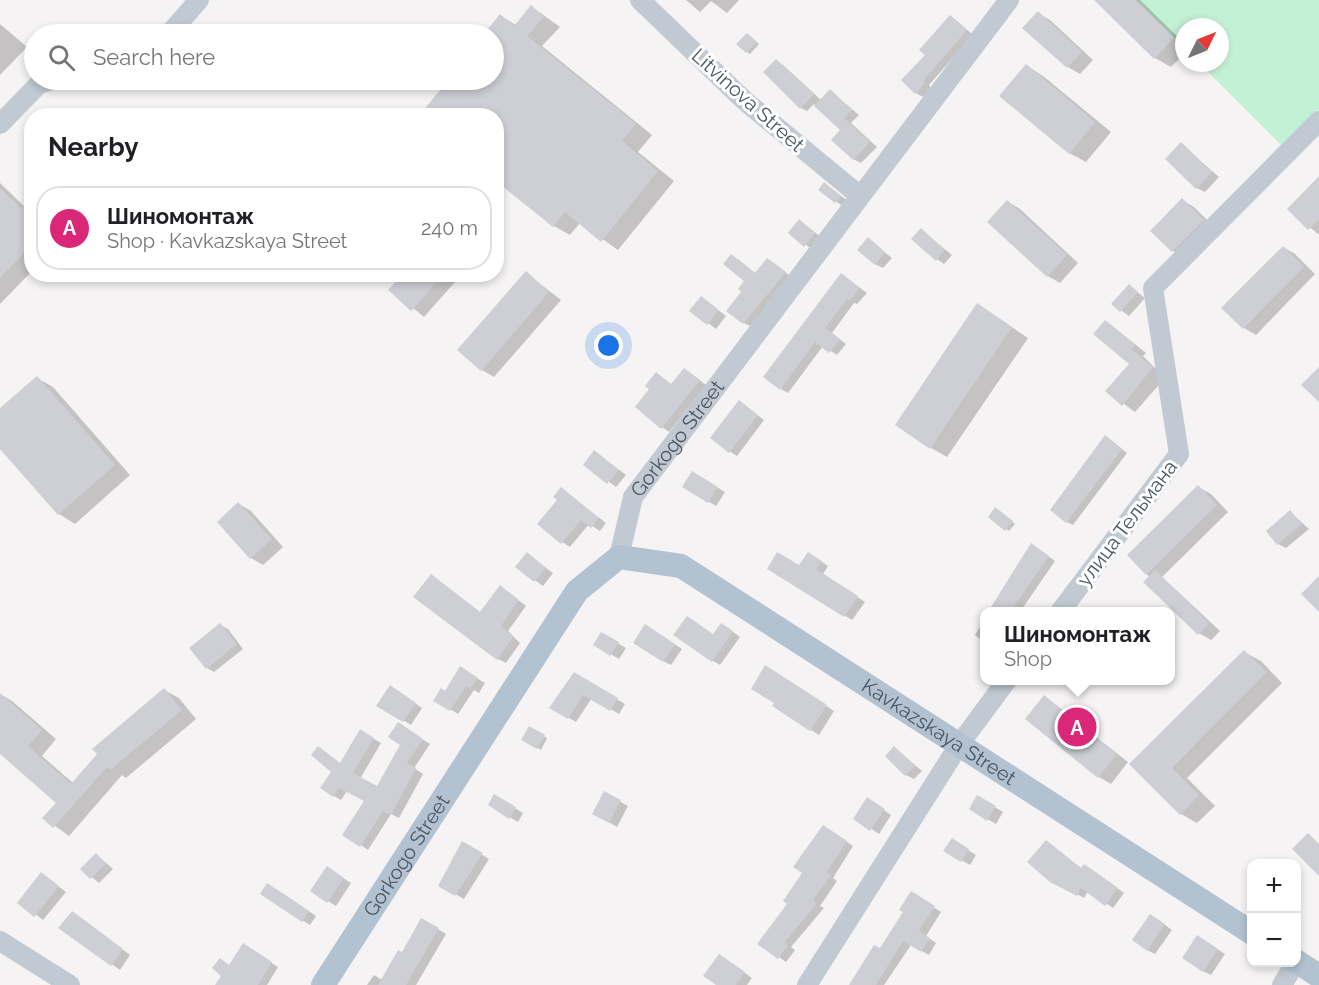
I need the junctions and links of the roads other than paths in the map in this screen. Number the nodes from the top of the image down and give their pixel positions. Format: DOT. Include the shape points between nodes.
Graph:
graph roads {
  1 [pos="199,0"];
  2 [pos="640,0"];
  3 [pos="1009,0"];
  4 [pos="178,24"];
  5 [pos="33,90"];
  6 [pos="1319,121"];
  7 [pos="0,124"];
  8 [pos="860,196"];
  9 [pos="619,557"];
  10 [pos="1064,607"];
  11 [pos="1005,685"];
  12 [pos="959,745"];
  13 [pos="1247,930"];
  14 [pos="0,940"];
  15 [pos="1301,965"];
  16 [pos="1293,967"];
  17 [pos="1319,976"];
  18 [pos="70,985"];
  19 [pos="323,985"];
  20 [pos="807,985"];
  21 [pos="1282,985"];
  1 -- 4 [label="street"];
  2 -- 8 [label="street, Litvinova Street" via="745,101"];
  3 -- 8 [label="street, Gorkogo Street"];
  5 -- 7 [label="street"];
  6 -- 10 [label="street, улица Тельмана" via="1153,288 1179,454"];
  8 -- 9 [label="street, Gorkogo Street" via="633,496"];
  9 -- 12 [label="main road, Kavkazskaya Street" via="681,566"];
  9 -- 19 [label="main road, Gorkogo Street" via="577,591"];
  11 -- 12 [label="street"];
  12 -- 13 [label="main road, Kavkazskaya Street"];
  12 -- 20 [label="street"];
  14 -- 18 [label="street"];
  15 -- 17 [label="main road"];
  16 -- 21 [label="street"];
}
